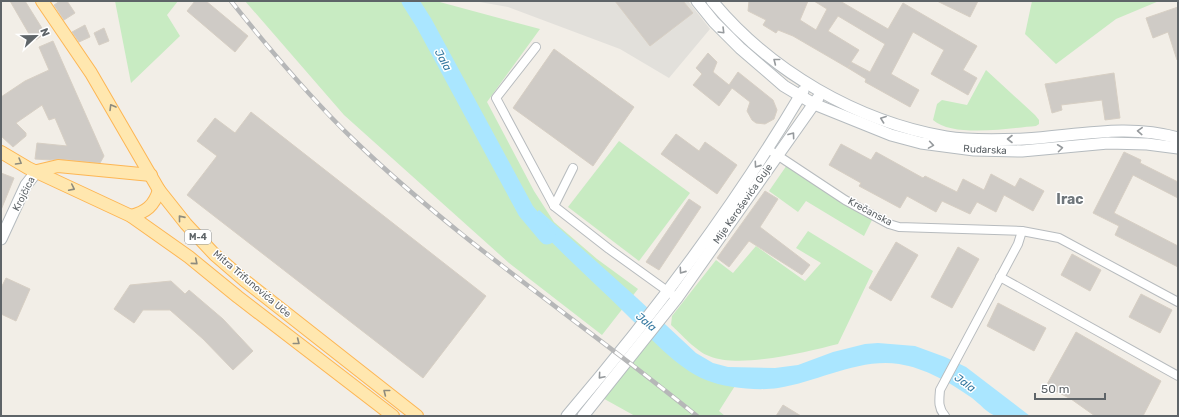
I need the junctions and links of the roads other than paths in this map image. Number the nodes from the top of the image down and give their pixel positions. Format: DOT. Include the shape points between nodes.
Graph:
graph roads {
  1 [pos="42,1"];
  2 [pos="697,1"];
  3 [pos="712,1"];
  4 [pos="536,47"];
  5 [pos="808,83"];
  6 [pos="822,92"];
  7 [pos="800,96"];
  8 [pos="814,104"];
  9 [pos="1178,138"];
  10 [pos="1178,148"];
  11 [pos="768,149"];
  12 [pos="1,152"];
  13 [pos="778,155"];
  14 [pos="573,168"];
  15 [pos="37,170"];
  16 [pos="151,175"];
  17 [pos="159,190"];
  18 [pos="554,206"];
  19 [pos="131,216"];
  20 [pos="1022,231"];
  21 [pos="2,233"];
  22 [pos="1000,277"];
  23 [pos="672,295"];
  24 [pos="1178,302"];
  25 [pos="630,350"];
  26 [pos="1178,376"];
  27 [pos="393,416"];
  28 [pos="417,416"];
  29 [pos="567,416"];
  30 [pos="583,416"];
  31 [pos="946,416"];
  16 -- 1 [label="main road, Mitra Trifunovića Uče / M-4, one-way" via="91,73"];
  2 -- 7 [label="main road, Rudarska, one-way" via="714,22 764,71"];
  5 -- 3 [label="main road, Rudarska, one-way" via="767,54 722,14"];
  4 -- 18 [label="street" via="496,98"];
  5 -- 6 [label="main road, Rudarska"];
  5 -- 7 [label="main road, Mije Keroševića Guje"];
  6 -- 8 [label="main road, Mije Keroševića Guje"];
  9 -- 6 [label="main road, Rudarska, one-way" via="1146,132 1108,130 1023,139 947,137 890,122 855,109"];
  7 -- 8 [label="main road, Rudarska"];
  7 -- 11 [label="main road, Mije Keroševića Guje"];
  8 -- 10 [label="main road, Rudarska, one-way" via="891,135 945,147 1022,151 1108,143"];
  13 -- 8 [label="main road, Mije Keroševića Guje, one-way"];
  11 -- 13 [label="street, Krečanska"];
  11 -- 23 [label="main road, Mije Keroševića Guje, one-way"];
  12 -- 15 [label="main road, M-4, one-way"];
  13 -- 20 [label="street, Krečanska" via="845,200 889,224 900,227"];
  13 -- 23 [label="main road, Mije Keroševića Guje"];
  14 -- 18 [label="street"];
  15 -- 16 [label="main road" via="58,166"];
  15 -- 19 [label="main road, Mitra Trifunovića Uče / M-4, one-way"];
  15 -- 21 [label="main road, Krojčica" via="26,185 16,211"];
  16 -- 17 [label="main road, Mitra Trifunovića Uče / M-4"];
  17 -- 19 [label="main road" via="150,208"];
  28 -- 17 [label="main road, Mitra Trifunovića Uče / M-4, one-way" via="216,255 186,224"];
  18 -- 23 [label="street"];
  19 -- 27 [label="main road, Mitra Trifunovića Uče / M-4, one-way" via="189,257"];
  20 -- 22 [label="street" via="1018,244"];
  20 -- 24 [label="street, Krečanska" via="1060,238"];
  22 -- 26 [label="street"];
  22 -- 31 [label="street" via="940,390 940,409"];
  23 -- 25 [label="main road, Mije Keroševića Guje"];
  25 -- 29 [label="main road, one-way"];
  25 -- 30 [label="main road"];
}
